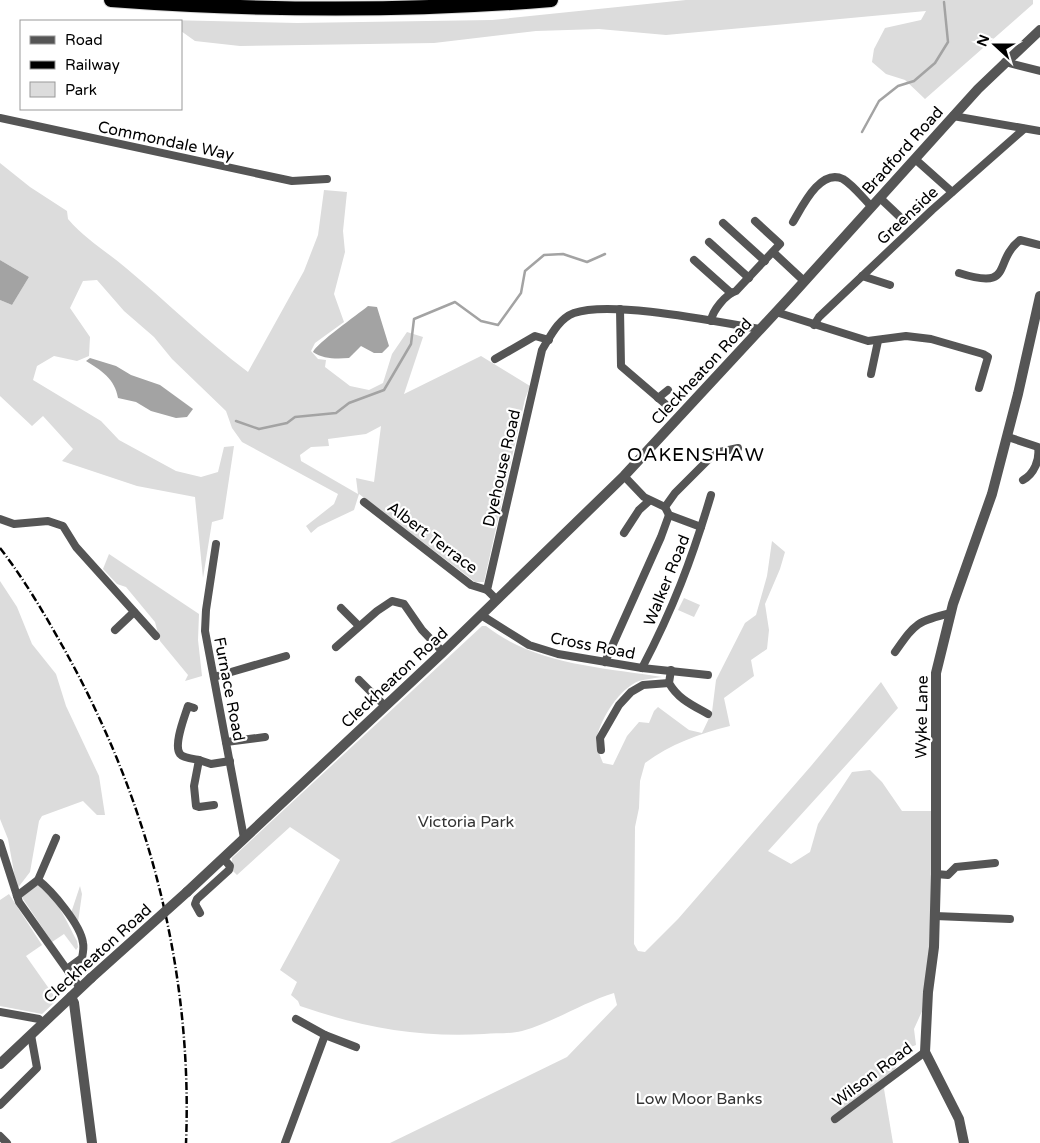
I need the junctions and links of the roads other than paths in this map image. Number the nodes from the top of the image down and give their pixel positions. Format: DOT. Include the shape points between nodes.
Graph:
graph roads {
  1 [pos="111,0"];
  2 [pos="551,0"];
  3 [pos="1040,30"];
  4 [pos="1005,62"];
  5 [pos="1040,71"];
  6 [pos="953,116"];
  7 [pos="0,118"];
  8 [pos="1024,129"];
  9 [pos="1040,131"];
  10 [pos="915,159"];
  11 [pos="327,179"];
  12 [pos="952,192"];
  13 [pos="880,198"];
  14 [pos="872,207"];
  15 [pos="899,216"];
  16 [pos="755,221"];
  17 [pos="793,222"];
  18 [pos="723,223"];
  19 [pos="709,242"];
  20 [pos="1040,245"];
  21 [pos="773,252"];
  22 [pos="694,260"];
  23 [pos="765,261"];
  24 [pos="959,273"];
  25 [pos="862,276"];
  26 [pos="749,278"];
  27 [pos="804,282"];
  28 [pos="890,286"];
  29 [pos="731,293"];
  30 [pos="792,296"];
  31 [pos="1040,296"];
  32 [pos="620,309"];
  33 [pos="776,312"];
  34 [pos="711,321"];
  35 [pos="814,325"];
  36 [pos="760,329"];
  37 [pos="549,340"];
  38 [pos="878,341"];
  39 [pos="495,359"];
  40 [pos="870,374"];
  41 [pos="980,388"];
  42 [pos="668,390"];
  43 [pos="658,398"];
  44 [pos="670,408"];
  45 [pos="1008,436"];
  46 [pos="738,448"];
  47 [pos="624,476"];
  48 [pos="1023,480"];
  49 [pos="711,495"];
  50 [pos="649,500"];
  51 [pos="364,502"];
  52 [pos="665,507"];
  53 [pos="669,515"];
  54 [pos="0,519"];
  55 [pos="701,527"];
  56 [pos="624,533"];
  57 [pos="216,544"];
  58 [pos="488,590"];
  59 [pos="497,600"];
  60 [pos="341,608"];
  61 [pos="134,612"];
  62 [pos="950,613"];
  63 [pos="481,615"];
  64 [pos="359,626"];
  65 [pos="115,630"];
  66 [pos="156,636"];
  67 [pos="336,647"];
  68 [pos="442,652"];
  69 [pos="895,652"];
  70 [pos="286,656"];
  71 [pos="605,662"];
  72 [pos="642,668"];
  73 [pos="671,670"];
  74 [pos="708,674"];
  75 [pos="214,676"];
  76 [pos="359,680"];
  77 [pos="669,683"];
  78 [pos="385,706"];
  79 [pos="194,708"];
  80 [pos="708,714"];
  81 [pos="265,737"];
  82 [pos="226,742"];
  83 [pos="601,750"];
  84 [pos="180,754"];
  85 [pos="171,757"];
  86 [pos="199,760"];
  87 [pos="230,761"];
  88 [pos="214,805"];
  89 [pos="56,838"];
  90 [pos="244,838"];
  91 [pos="0,843"];
  92 [pos="223,858"];
  93 [pos="995,863"];
  94 [pos="936,874"];
  95 [pos="38,880"];
  96 [pos="17,896"];
  97 [pos="200,913"];
  98 [pos="935,916"];
  99 [pos="1010,919"];
  100 [pos="67,969"];
  101 [pos="80,988"];
  102 [pos="71,997"];
  103 [pos="0,1012"];
  104 [pos="296,1019"];
  105 [pos="43,1023"];
  106 [pos="31,1035"];
  107 [pos="325,1035"];
  108 [pos="356,1047"];
  109 [pos="925,1052"];
  110 [pos="0,1064"];
  111 [pos="0,1105"];
  112 [pos="835,1119"];
  113 [pos="0,1136"];
  114 [pos="7,1143"];
  115 [pos="92,1143"];
  116 [pos="285,1143"];
  117 [pos="964,1143"];
  1 -- 2 [label="highway" via="309,9 409,8"];
  3 -- 4 [label="street, Bradford Road"];
  4 -- 5 [label="street"];
  4 -- 6 [label="street, Bradford Road"];
  6 -- 8 [label="street"];
  6 -- 10 [label="street, Bradford Road"];
  7 -- 11 [label="street, Commondale Way" via="292,181"];
  8 -- 9 [label="street"];
  8 -- 12 [label="street, Greenside"];
  10 -- 12 [label="street"];
  10 -- 13 [label="street, Bradford Road"];
  12 -- 25 [label="street, Greenside"];
  13 -- 14 [label="street, Bradford Road"];
  13 -- 15 [label="street"];
  14 -- 17 [label="street" via="842,179 830,177 819,183"];
  14 -- 27 [label="street, Bradford Road"];
  16 -- 21 [label="street" via="780,244"];
  18 -- 23 [label="street"];
  19 -- 26 [label="street"];
  20 -- 24 [label="street" via="1020,240 1010,248 1005,266 998,275 987,279"];
  21 -- 23 [label="street"];
  21 -- 27 [label="street"];
  22 -- 29 [label="street"];
  23 -- 26 [label="street"];
  25 -- 28 [label="street"];
  25 -- 35 [label="street, Greenside" via="819,316"];
  26 -- 29 [label="street"];
  27 -- 30 [label="street, Bradford Road"];
  29 -- 34 [label="street" via="712,314"];
  30 -- 33 [label="street, Cleckheaton Road"];
  31 -- 45 [label="street, Wyke Lane"];
  32 -- 34 [label="street, Dyehouse Road"];
  32 -- 37 [label="street, Dyehouse Road" via="573,313 557,326"];
  32 -- 43 [label="street" via="621,366"];
  33 -- 35 [label="street"];
  33 -- 36 [label="street, Cleckheaton Road"];
  34 -- 36 [label="street, Dyehouse Road"];
  35 -- 38 [label="street"];
  36 -- 47 [label="street, Cleckheaton Road"];
  37 -- 39 [label="street" via="535,336"];
  37 -- 58 [label="street, Dyehouse Road" via="542,350"];
  38 -- 40 [label="street"];
  38 -- 41 [label="street" via="906,336 931,339 988,357"];
  42 -- 43 [label="street"];
  43 -- 44 [label="street"];
  45 -- 48 [label="street" via="1038,447 1032,474"];
  45 -- 62 [label="street, Wyke Lane" via="992,494"];
  46 -- 52 [label="street" via="714,453 674,493"];
  47 -- 50 [label="street"];
  47 -- 59 [label="street, Cleckheaton Road"];
  49 -- 55 [label="street, Walker Road"];
  50 -- 52 [label="street"];
  50 -- 56 [label="street"];
  51 -- 58 [label="street, Albert Terrace" via="471,585"];
  52 -- 53 [label="street"];
  53 -- 55 [label="street"];
  53 -- 71 [label="street"];
  54 -- 61 [label="street" via="14,524 48,521 62,526 76,547"];
  55 -- 72 [label="street, Walker Road" via="669,616"];
  57 -- 75 [label="street, Furnace Road" via="205,631"];
  58 -- 59 [label="street"];
  59 -- 63 [label="street, Cleckheaton Road"];
  60 -- 64 [label="street"];
  61 -- 65 [label="street"];
  61 -- 66 [label="street"];
  62 -- 69 [label="street" via="926,619 914,626"];
  62 -- 94 [label="street, Wyke Lane" via="935,690"];
  63 -- 68 [label="street, Cleckheaton Road"];
  63 -- 71 [label="street, Cross Road" via="529,645"];
  64 -- 67 [label="street"];
  64 -- 68 [label="street" via="392,601 404,604"];
  68 -- 78 [label="street, Cleckheaton Road"];
  70 -- 75 [label="street"];
  71 -- 72 [label="street, Cross Road"];
  72 -- 73 [label="street, Cross Road"];
  73 -- 74 [label="street, Cross Road"];
  73 -- 77 [label="street"];
  75 -- 82 [label="street, Furnace Road"];
  76 -- 78 [label="street"];
  77 -- 80 [label="street" via="685,701"];
  77 -- 83 [label="street" via="643,685 631,692 603,732"];
  78 -- 90 [label="street, Cleckheaton Road"];
  79 -- 84 [label="street" via="188,706 178,740"];
  81 -- 82 [label="street"];
  82 -- 87 [label="street, Furnace Road"];
  84 -- 85 [label="street"];
  84 -- 86 [label="street"];
  86 -- 87 [label="street" via="211,764"];
  86 -- 88 [label="street" via="194,786 196,806"];
  87 -- 90 [label="street, Furnace Road"];
  89 -- 95 [label="street"];
  90 -- 92 [label="street, Cleckheaton Road"];
  91 -- 96 [label="street"];
  92 -- 97 [label="street" via="230,866 229,870 197,899 195,904"];
  92 -- 101 [label="street, Cleckheaton Road, bridge"];
  93 -- 94 [label="street" via="956,867 948,875"];
  94 -- 98 [label="street, Wyke Lane"];
  95 -- 96 [label="street"];
  95 -- 100 [label="street" via="51,890 84,942 82,958"];
  96 -- 100 [label="street"];
  98 -- 99 [label="street"];
  98 -- 109 [label="street, Wyke Lane"];
  100 -- 101 [label="street"];
  101 -- 102 [label="street, Cleckheaton Road"];
  102 -- 105 [label="street, Cleckheaton Road"];
  102 -- 115 [label="street"];
  103 -- 105 [label="street" via="38,1019"];
  104 -- 107 [label="street"];
  105 -- 106 [label="street, Cleckheaton Road"];
  106 -- 110 [label="street, Cleckheaton Road"];
  106 -- 111 [label="street" via="37,1068"];
  107 -- 108 [label="street"];
  107 -- 116 [label="street"];
  109 -- 112 [label="street, Wilson Road"];
  109 -- 117 [label="street" via="959,1119"];
  113 -- 114 [label="street"];
}
